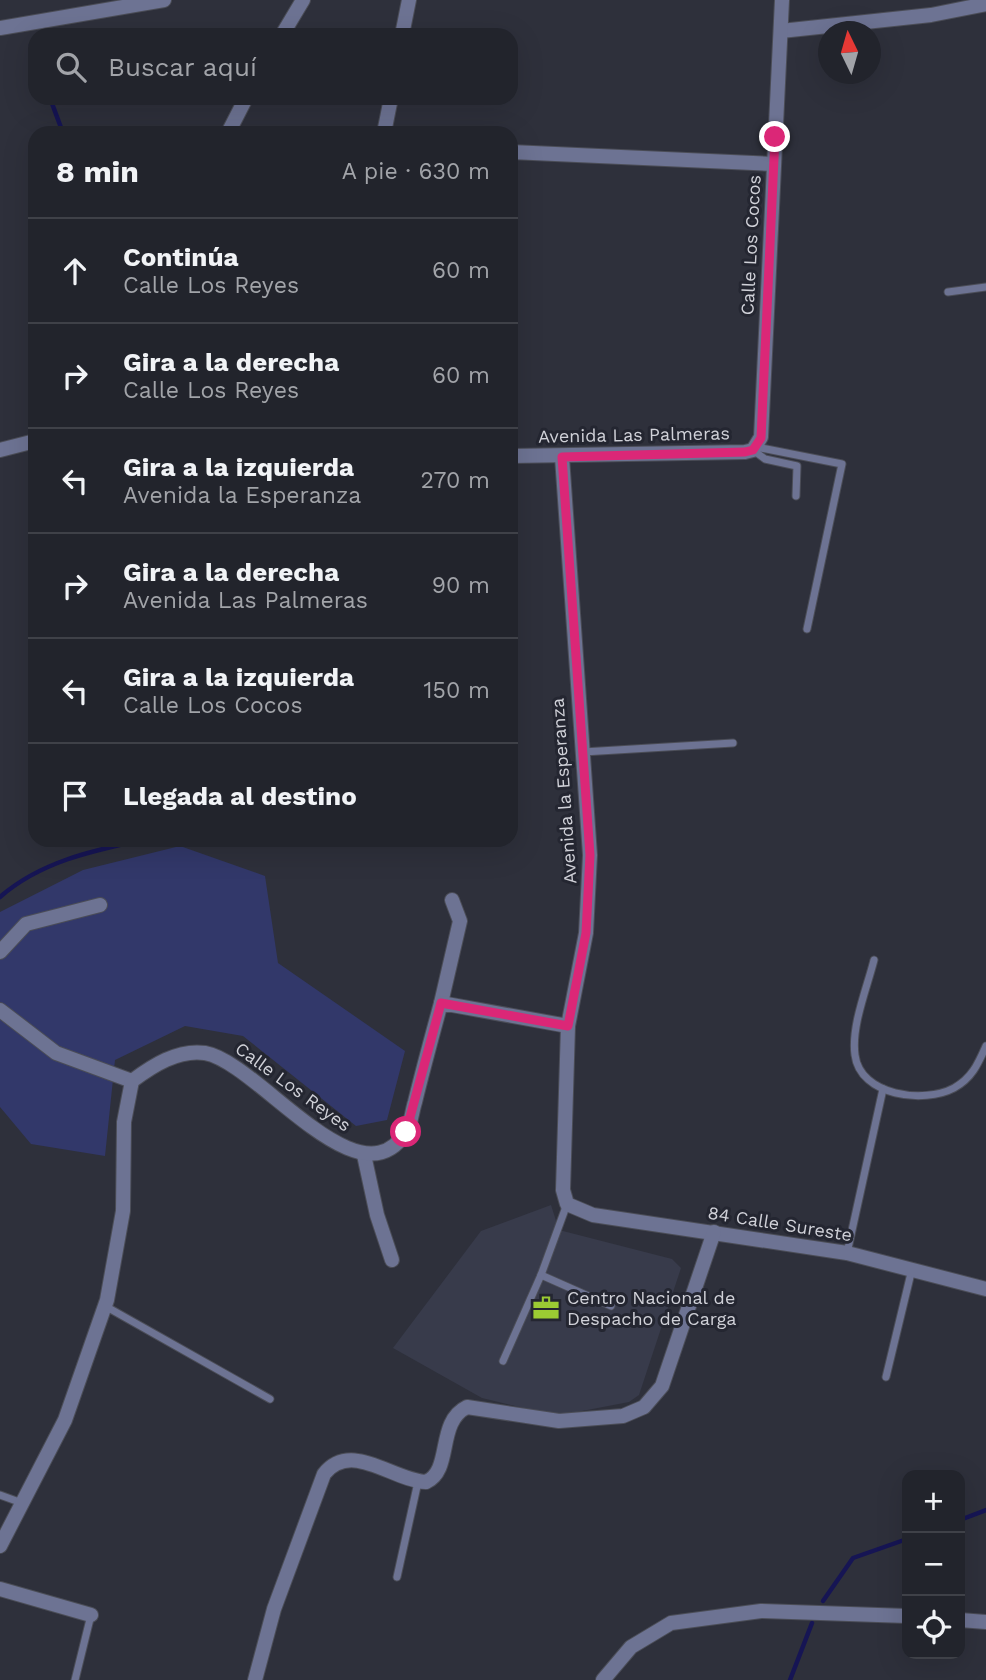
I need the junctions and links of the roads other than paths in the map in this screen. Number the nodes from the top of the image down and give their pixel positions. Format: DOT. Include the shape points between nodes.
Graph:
graph roads {
  1 [pos="164,0"];
  2 [pos="303,0"];
  3 [pos="409,0"];
  4 [pos="782,0"];
  5 [pos="986,4"];
  6 [pos="286,28"];
  7 [pos="403,28"];
  8 [pos="0,29"];
  9 [pos="781,31"];
  10 [pos="242,105"];
  11 [pos="390,105"];
  12 [pos="232,126"];
  13 [pos="385,126"];
  14 [pos="518,152"];
  15 [pos="774,164"];
  16 [pos="986,287"];
  17 [pos="948,292"];
  18 [pos="28,443"];
  19 [pos="754,449"];
  20 [pos="0,450"];
  21 [pos="518,456"];
  22 [pos="562,457"];
  23 [pos="796,496"];
  24 [pos="807,629"];
  25 [pos="733,743"];
  26 [pos="582,752"];
  27 [pos="452,900"];
  28 [pos="100,905"];
  29 [pos="0,952"];
  30 [pos="874,960"];
  31 [pos="441,1003"];
  32 [pos="0,1010"];
  33 [pos="568,1026"];
  34 [pos="986,1046"];
  35 [pos="132,1081"];
  36 [pos="883,1089"];
  37 [pos="364,1155"];
  38 [pos="567,1205"];
  39 [pos="714,1232"];
  40 [pos="847,1253"];
  41 [pos="392,1260"];
  42 [pos="912,1268"];
  43 [pos="541,1275"];
  44 [pos="986,1289"];
  45 [pos="105,1306"];
  46 [pos="611,1306"];
  47 [pos="503,1361"];
  48 [pos="886,1377"];
  49 [pos="270,1399"];
  50 [pos="418,1482"];
  51 [pos="0,1494"];
  52 [pos="22,1503"];
  53 [pos="0,1546"];
  54 [pos="397,1577"];
  55 [pos="0,1589"];
  56 [pos="91,1615"];
  57 [pos="902,1616"];
  58 [pos="965,1620"];
  59 [pos="986,1622"];
  60 [pos="75,1680"];
  61 [pos="255,1680"];
  62 [pos="603,1680"];
  1 -- 8 [label="street"];
  2 -- 6 [label="street"];
  3 -- 7 [label="street"];
  4 -- 9 [label="street, Calle Los Cocos"];
  5 -- 9 [label="street" via="931,15"];
  9 -- 15 [label="street, Calle Los Cocos"];
  10 -- 12 [label="street"];
  11 -- 13 [label="street"];
  14 -- 15 [label="street"];
  15 -- 19 [label="street, Calle Los Cocos" via="761,438"];
  16 -- 17 [label="lane"];
  18 -- 20 [label="street"];
  19 -- 22 [label="street, Avenida Las Palmeras"];
  19 -- 23 [label="lane" via="765,459 797,466"];
  19 -- 24 [label="lane" via="842,464"];
  21 -- 22 [label="street, Avenida Las Palmeras"];
  22 -- 26 [label="street, Avenida la Esperanza"];
  25 -- 26 [label="lane"];
  26 -- 33 [label="street, Avenida la Esperanza" via="590,893"];
  27 -- 31 [label="street" via="460,921"];
  28 -- 29 [label="street" via="26,924"];
  30 -- 36 [label="lane" via="855,1055 865,1078"];
  31 -- 33 [label="street"];
  31 -- 37 [label="street" via="406,1132 388,1150"];
  32 -- 35 [label="street" via="56,1053"];
  33 -- 38 [label="street, Avenida la Esperanza" via="563,1190"];
  34 -- 36 [label="lane" via="974,1073 955,1087 916,1094"];
  35 -- 37 [label="street, Calle Los Reyes" via="153,1065 179,1055 203,1053 229,1060 337,1146"];
  35 -- 45 [label="street" via="124,1122 123,1211"];
  36 -- 40 [label="lane"];
  37 -- 41 [label="street"];
  38 -- 39 [label="street, 84 Calle Sureste" via="593,1215"];
  38 -- 43 [label="lane"];
  39 -- 40 [label="street, 84 Calle Sureste"];
  39 -- 50 [label="street" via="662,1386 644,1407 623,1416 559,1421 467,1407 450,1422 434,1479"];
  40 -- 42 [label="street, 84 Calle Sureste"];
  42 -- 44 [label="street, 84 Calle Sureste"];
  42 -- 48 [label="lane"];
  43 -- 46 [label="lane"];
  43 -- 47 [label="lane"];
  45 -- 49 [label="lane"];
  45 -- 52 [label="street" via="65,1420"];
  50 -- 54 [label="lane"];
  50 -- 61 [label="street" via="345,1458 324,1474 274,1609"];
  51 -- 52 [label="lane"];
  52 -- 53 [label="street"];
  55 -- 56 [label="street"];
  56 -- 60 [label="lane"];
  57 -- 62 [label="street" via="761,1611 671,1623 631,1647"];
  58 -- 59 [label="street"];
}
